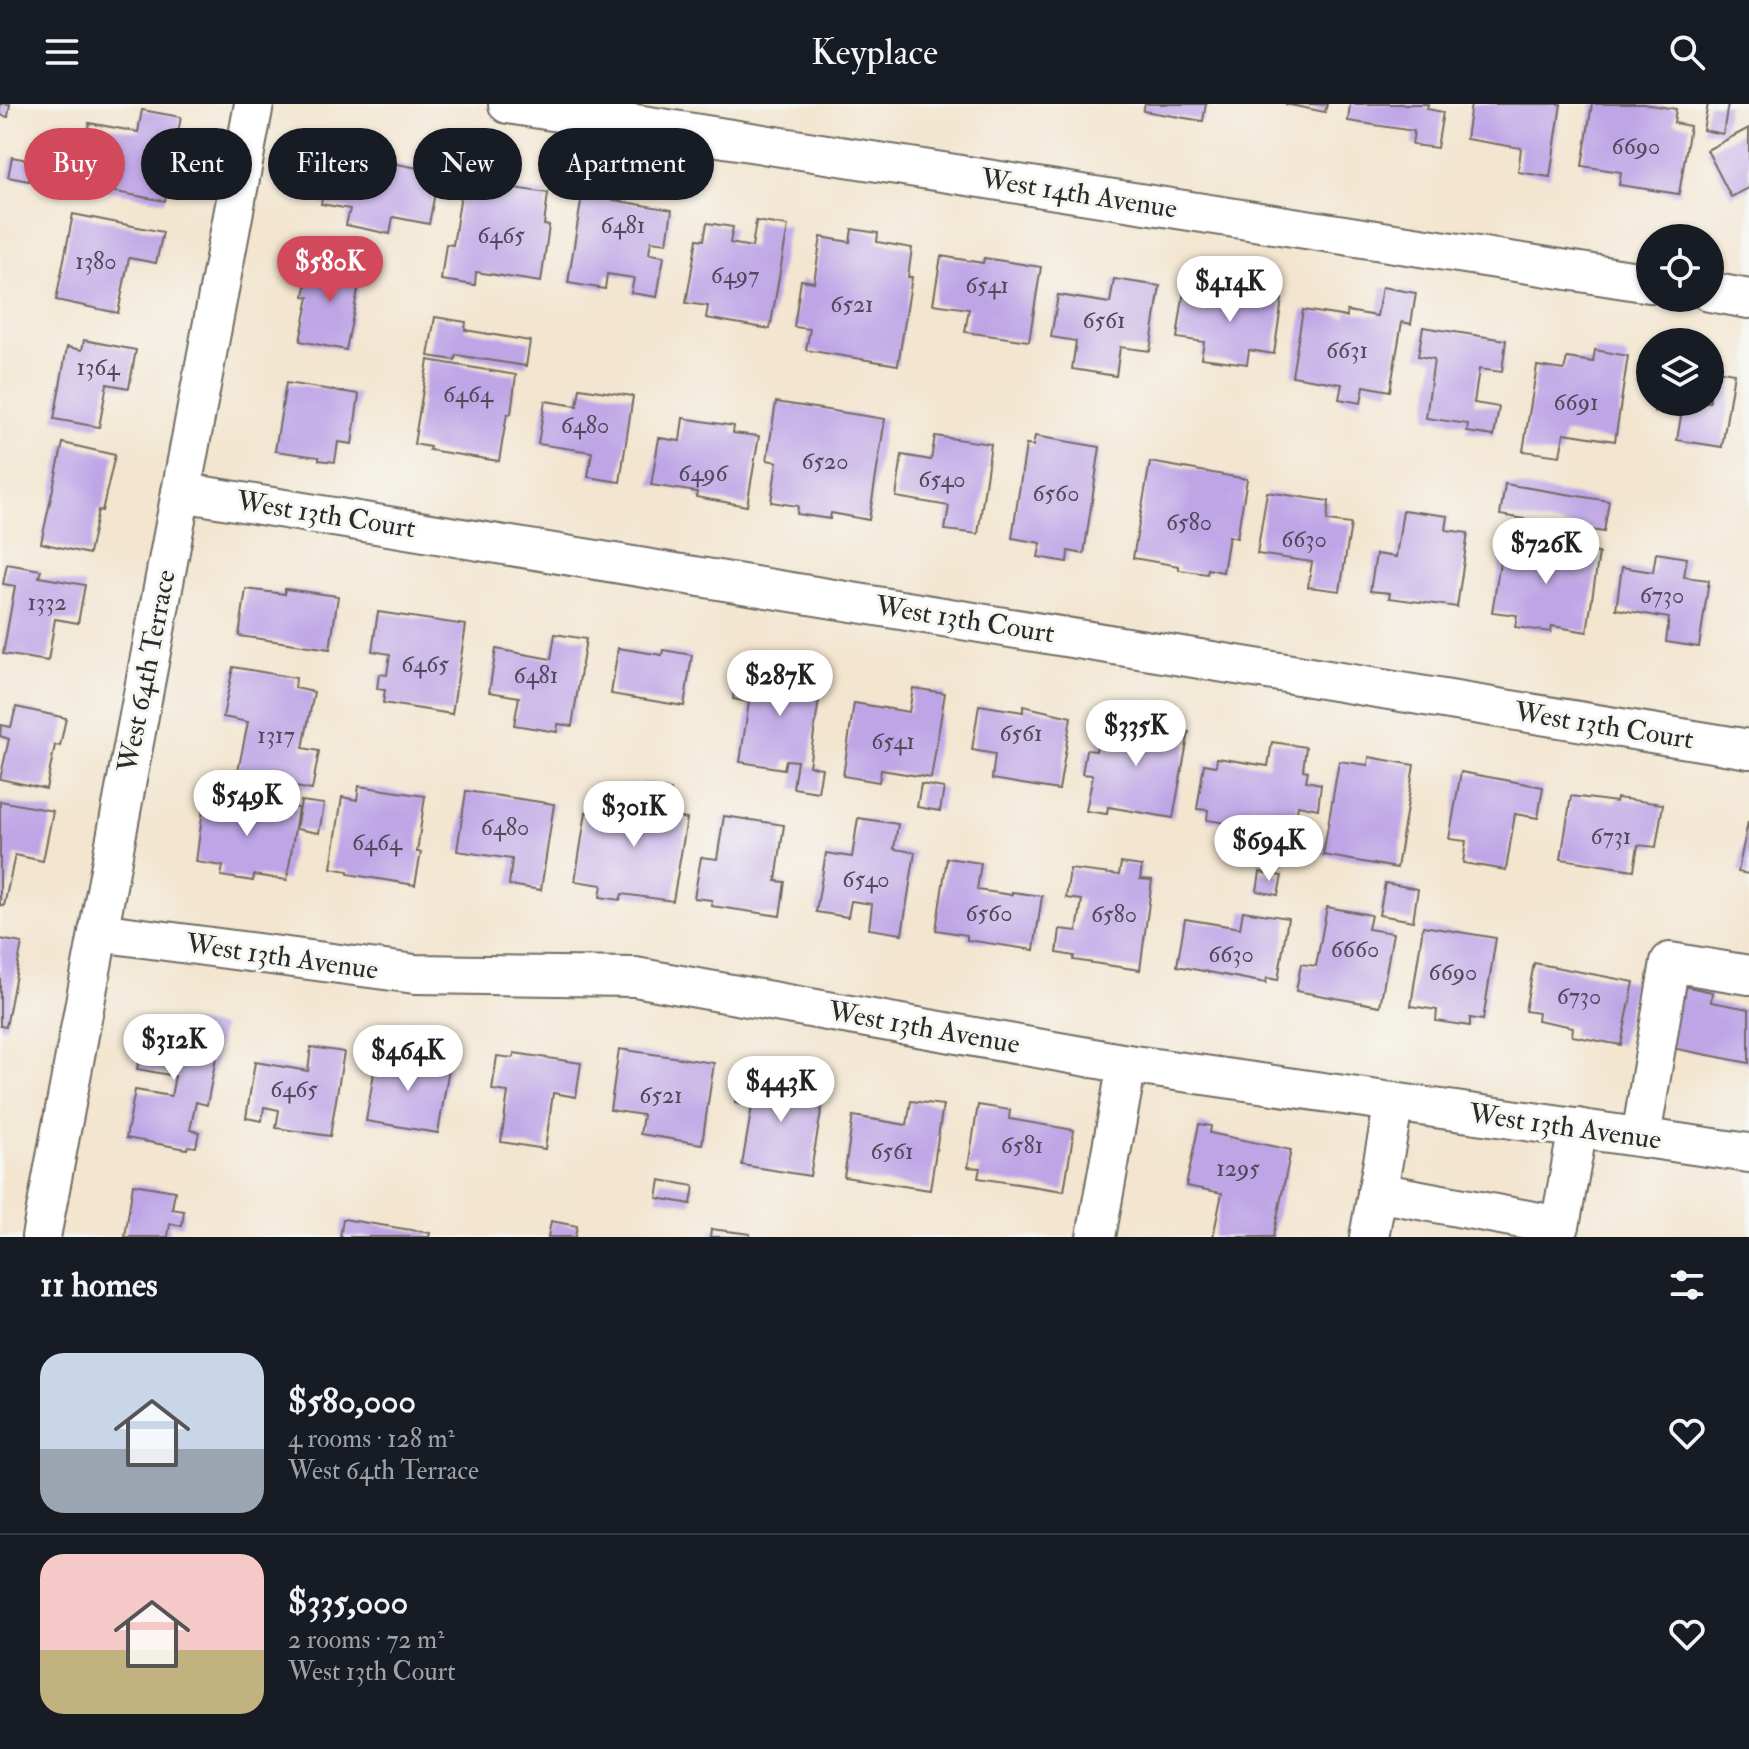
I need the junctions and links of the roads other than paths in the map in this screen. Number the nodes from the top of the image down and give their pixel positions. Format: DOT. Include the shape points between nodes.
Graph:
graph roads {
  1 [pos="254,104"];
  2 [pos="508,104"];
  3 [pos="1636,281"];
  4 [pos="1724,295"];
  5 [pos="1749,299"];
  6 [pos="181,492"];
  7 [pos="1749,749"];
  8 [pos="98,932"];
  9 [pos="1749,975"];
  10 [pos="1127,1064"];
  11 [pos="1394,1102"];
  12 [pos="1578,1128"];
  13 [pos="1641,1137"];
  14 [pos="1749,1153"];
  15 [pos="1377,1192"];
  16 [pos="41,1237"];
  17 [pos="1096,1237"];
  18 [pos="1369,1237"];
  1 -- 6 [label="street, West 64th Terrace"];
  2 -- 3 [label="street, West 14th Avenue"];
  4 -- 5 [label="street"];
  6 -- 7 [label="street, West 13th Court"];
  6 -- 8 [label="street, West 64th Terrace"];
  8 -- 10 [label="street, West 13th Avenue" via="415,974 635,977"];
  8 -- 16 [label="street, West 64th Terrace"];
  9 -- 13 [label="street" via="1670,962"];
  10 -- 11 [label="street, West 13th Avenue"];
  10 -- 17 [label="street"];
  11 -- 12 [label="street, West 13th Avenue"];
  11 -- 15 [label="street"];
  12 -- 13 [label="street, West 13th Avenue"];
  12 -- 15 [label="street" via="1560,1226"];
  13 -- 14 [label="street, West 13th Avenue"];
  15 -- 18 [label="street"];
}
